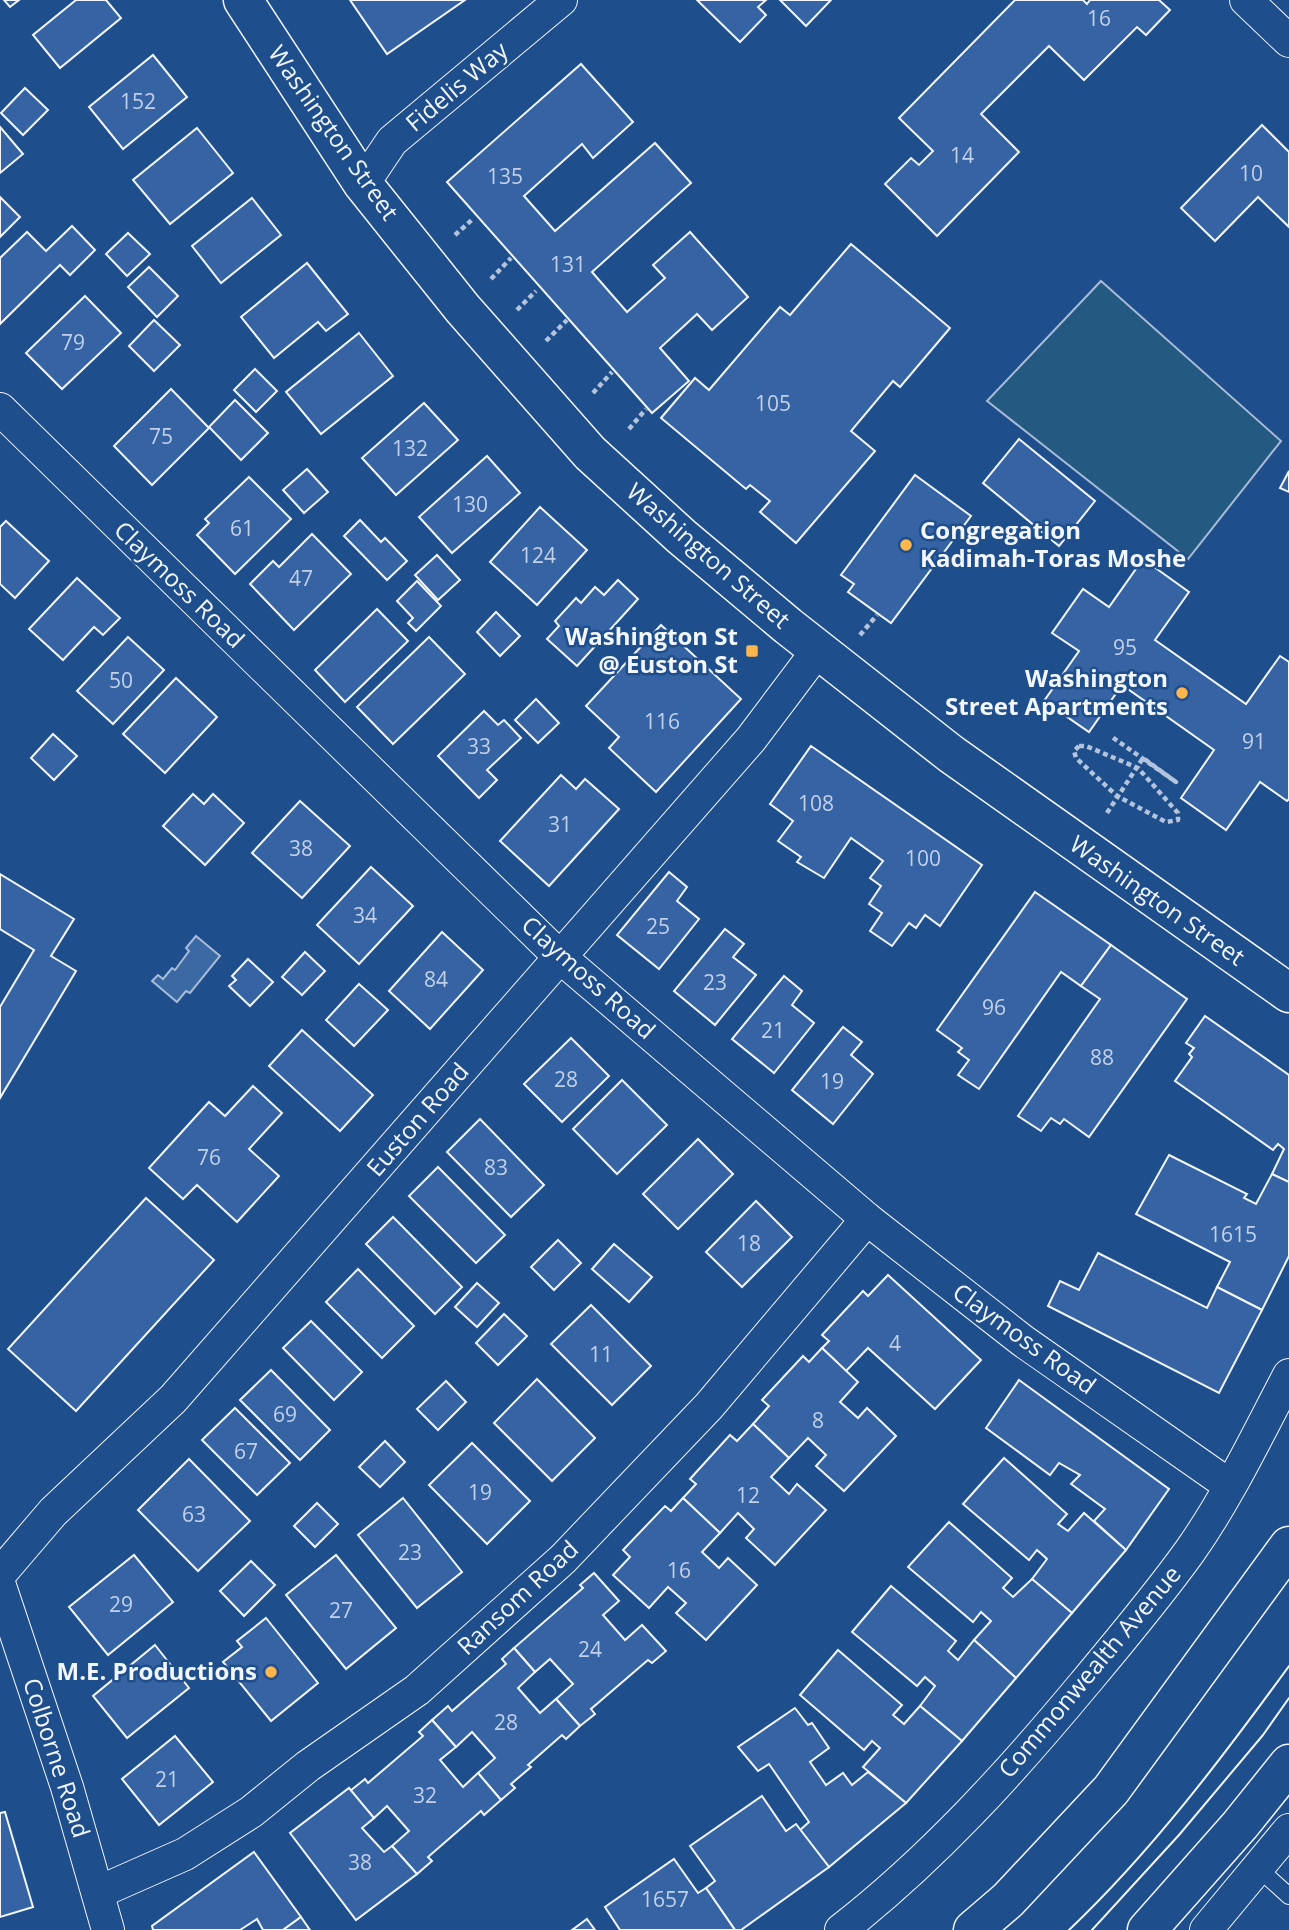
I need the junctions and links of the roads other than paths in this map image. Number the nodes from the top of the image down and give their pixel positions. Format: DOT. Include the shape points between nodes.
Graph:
graph roads {
  1 [pos="243,0"];
  2 [pos="561,0"];
  3 [pos="1246,0"];
  4 [pos="1284,24"];
  5 [pos="363,184"];
  6 [pos="0,409"];
  7 [pos="818,650"];
  8 [pos="560,957"];
  9 [pos="1289,993"];
  10 [pos="867,1219"];
  11 [pos="1289,1375"];
  12 [pos="1229,1485"];
  13 [pos="1289,1546"];
  14 [pos="0,1574"];
  15 [pos="0,1586"];
  16 [pos="1289,1764"];
  17 [pos="1289,1830"];
  18 [pos="1258,1868"];
  19 [pos="99,1892"];
  20 [pos="1289,1895"];
  21 [pos="108,1930"];
  22 [pos="841,1930"];
  23 [pos="973,1930"];
  24 [pos="1147,1930"];
  25 [pos="1206,1930"];
  1 -- 5 [label="main road, Washington Street"];
  2 -- 5 [label="street, Fidelis Way" via="392,141"];
  3 -- 4 [label="street"];
  5 -- 7 [label="main road, Washington Street" via="463,309 590,453"];
  6 -- 8 [label="street, Claymoss Road"];
  7 -- 8 [label="street, Euston Road" via="751,739"];
  7 -- 9 [label="main road, Washington Street" via="951,754"];
  8 -- 10 [label="street, Claymoss Road"];
  8 -- 14 [label="street, Euston Road" via="173,1399 53,1512"];
  10 -- 12 [label="street, Claymoss Road" via="1023,1341"];
  10 -- 19 [label="street, Ransom Road" via="700,1416 563,1559 417,1690 186,1854"];
  11 -- 12 [label="street, Commonwealth Avenue"];
  12 -- 22 [label="street, Commonwealth Avenue" via="1189,1551 1032,1746 958,1826"];
  13 -- 23 [label="main road" via="1111,1790 1008,1900"];
  15 -- 19 [label="street, Colborne Road"];
  16 -- 24 [label="main road"];
  17 -- 18 [label="street"];
  18 -- 20 [label="lane"];
  18 -- 25 [label="street"];
  19 -- 21 [label="street, Colborne Road"];
}
